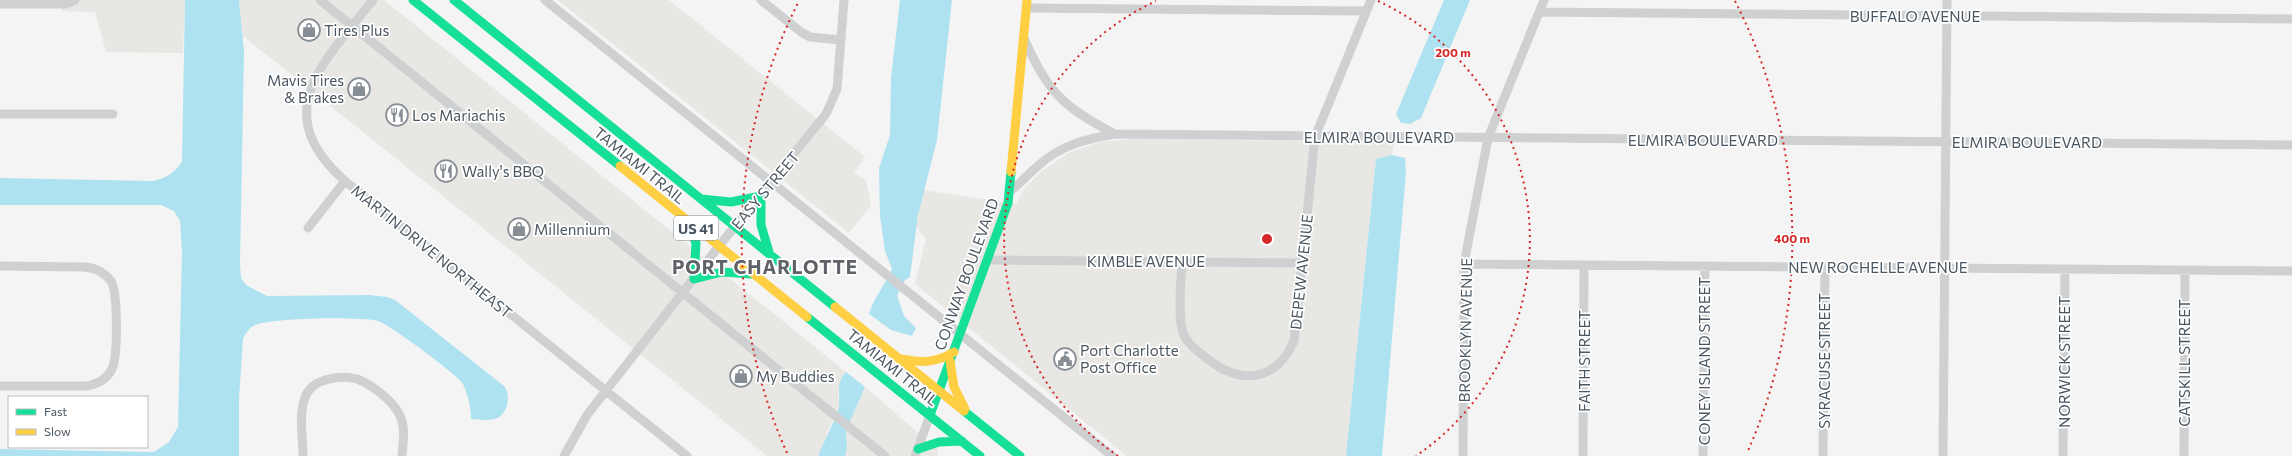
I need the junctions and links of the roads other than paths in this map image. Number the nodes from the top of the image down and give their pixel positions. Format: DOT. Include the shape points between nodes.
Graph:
graph roads {
  1 [pos="75,0"];
  2 [pos="320,0"];
  3 [pos="373,0"];
  4 [pos="413,0"];
  5 [pos="454,0"];
  6 [pos="545,0"];
  7 [pos="761,0"];
  8 [pos="844,0"];
  9 [pos="1371,0"];
  10 [pos="1544,0"];
  11 [pos="1947,0"];
  12 [pos="65,2"];
  13 [pos="0,4"];
  14 [pos="1027,4"];
  15 [pos="1366,11"];
  16 [pos="1539,12"];
  17 [pos="1947,16"];
  18 [pos="2292,19"];
  19 [pos="352,26"];
  20 [pos="1024,37"];
  21 [pos="841,40"];
  22 [pos="0,114"];
  23 [pos="113,114"];
  24 [pos="1115,134"];
  25 [pos="1315,137"];
  26 [pos="1488,138"];
  27 [pos="1946,142"];
  28 [pos="2292,145"];
  29 [pos="345,181"];
  30 [pos="773,182"];
  31 [pos="1009,192"];
  32 [pos="761,196"];
  33 [pos="700,198"];
  34 [pos="687,220"];
  35 [pos="735,227"];
  36 [pos="308,228"];
  37 [pos="719,246"];
  38 [pos="770,254"];
  39 [pos="989,260"];
  40 [pos="1182,262"];
  41 [pos="1303,263"];
  42 [pos="1464,264"];
  43 [pos="1584,265"];
  44 [pos="0,266"];
  45 [pos="1705,266"];
  46 [pos="1825,267"];
  47 [pos="1945,268"];
  48 [pos="2065,269"];
  49 [pos="2185,270"];
  50 [pos="2292,271"];
  51 [pos="754,275"];
  52 [pos="694,279"];
  53 [pos="684,294"];
  54 [pos="961,334"];
  55 [pos="952,356"];
  56 [pos="899,359"];
  57 [pos="0,386"];
  58 [pos="938,390"];
  59 [pos="606,391"];
  60 [pos="966,413"];
  61 [pos="930,415"];
  62 [pos="962,441"];
  63 [pos="916,452"];
  64 [pos="303,456"];
  65 [pos="402,456"];
  66 [pos="564,456"];
  67 [pos="687,456"];
  68 [pos="885,456"];
  69 [pos="980,456"];
  70 [pos="1020,456"];
  71 [pos="1112,456"];
  72 [pos="1463,456"];
  73 [pos="1583,456"];
  74 [pos="1703,456"];
  75 [pos="1823,456"];
  76 [pos="1943,456"];
  77 [pos="2063,456"];
  78 [pos="2184,456"];
  1 -- 12 [label="street"];
  2 -- 19 [label="street"];
  3 -- 19 [label="street, MARTIN DRIVE NORTHEAST"];
  4 -- 34 [label="main road, TAMIAMI TRAIL / US 41"];
  5 -- 33 [label="main road, TAMIAMI TRAIL / US 41"];
  6 -- 30 [label="street"];
  7 -- 21 [label="street" via="810,37"];
  8 -- 21 [label="street, EASY STREET"];
  9 -- 15 [label="street, DEPEW AVENUE"];
  10 -- 16 [label="street, BROOKLYN AVENUE"];
  11 -- 17 [label="street"];
  12 -- 13 [label="street"];
  14 -- 15 [label="street"];
  14 -- 20 [label="main road, CONWAY BOULEVARD"];
  15 -- 25 [label="street, DEPEW AVENUE"];
  16 -- 17 [label="street, BUFFALO AVENUE"];
  16 -- 26 [label="street, BROOKLYN AVENUE"];
  17 -- 18 [label="street, BUFFALO AVENUE"];
  17 -- 27 [label="street"];
  19 -- 29 [label="street, MARTIN DRIVE NORTHEAST" via="318,70 312,82 307,107 314,145 328,166"];
  19 -- 53 [label="street"];
  20 -- 24 [label="street, ELMIRA BOULEVARD" via="1039,69 1061,100 1079,115"];
  20 -- 31 [label="main road, CONWAY BOULEVARD"];
  21 -- 30 [label="street, EASY STREET" via="838,77 832,102 820,124"];
  22 -- 23 [label="street"];
  24 -- 25 [label="street, ELMIRA BOULEVARD"];
  24 -- 31 [label="street, ELMIRA BOULEVARD" via="1081,140 1059,150 1039,164 1023,182"];
  25 -- 26 [label="street, ELMIRA BOULEVARD"];
  25 -- 41 [label="street, DEPEW AVENUE"];
  26 -- 27 [label="street, ELMIRA BOULEVARD"];
  26 -- 42 [label="street, BROOKLYN AVENUE"];
  27 -- 28 [label="street, ELMIRA BOULEVARD"];
  27 -- 47 [label="street"];
  29 -- 36 [label="street"];
  29 -- 59 [label="street, MARTIN DRIVE NORTHEAST"];
  30 -- 32 [label="street, EASY STREET"];
  30 -- 54 [label="street"];
  31 -- 39 [label="main road, CONWAY BOULEVARD" via="1008,203"];
  32 -- 33 [label="main road" via="745,202 729,203"];
  32 -- 35 [label="street, EASY STREET"];
  32 -- 38 [label="main road" via="761,232"];
  33 -- 35 [label="main road, TAMIAMI TRAIL / US 41"];
  34 -- 37 [label="main road, TAMIAMI TRAIL / US 41"];
  34 -- 52 [label="main road" via="696,242"];
  35 -- 37 [label="street, EASY STREET"];
  35 -- 38 [label="main road, TAMIAMI TRAIL / US 41"];
  37 -- 51 [label="main road, TAMIAMI TRAIL / US 41"];
  37 -- 52 [label="street, EASY STREET"];
  38 -- 56 [label="main road, TAMIAMI TRAIL / US 41"];
  39 -- 40 [label="street, KIMBLE AVENUE"];
  39 -- 54 [label="main road, CONWAY BOULEVARD"];
  40 -- 41 [label="street, KIMBLE AVENUE"];
  40 -- 41 [label="street, DEPEW AVENUE" via="1183,334 1189,343 1215,365 1241,376 1268,372 1280,364 1289,353 1294,341"];
  42 -- 43 [label="street, NEW ROCHELLE AVENUE"];
  42 -- 72 [label="street, BROOKLYN AVENUE"];
  43 -- 45 [label="street, NEW ROCHELLE AVENUE"];
  43 -- 73 [label="street, FAITH STREET"];
  44 -- 57 [label="street" via="85,266 96,268 105,274 112,282 115,293 115,357 113,367 107,376 99,383 88,386"];
  45 -- 46 [label="street, NEW ROCHELLE AVENUE"];
  45 -- 74 [label="street, CONEY ISLAND STREET"];
  46 -- 47 [label="street, NEW ROCHELLE AVENUE"];
  46 -- 75 [label="street, SYRACUSE STREET"];
  47 -- 48 [label="street, NEW ROCHELLE AVENUE"];
  47 -- 76 [label="street"];
  48 -- 49 [label="street, NEW ROCHELLE AVENUE"];
  48 -- 77 [label="street, NORWICK STREET"];
  49 -- 50 [label="street, NEW ROCHELLE AVENUE"];
  49 -- 78 [label="street, CATSKILL STREET"];
  51 -- 52 [label="main road" via="735,270 717,271"];
  51 -- 61 [label="main road, TAMIAMI TRAIL / US 41"];
  52 -- 53 [label="street, EASY STREET"];
  53 -- 59 [label="street, EASY STREET"];
  53 -- 68 [label="street"];
  54 -- 55 [label="main road, CONWAY BOULEVARD"];
  54 -- 71 [label="street"];
  55 -- 56 [label="main road" via="931,363"];
  55 -- 58 [label="main road, CONWAY BOULEVARD"];
  55 -- 60 [label="main road" via="954,387"];
  56 -- 58 [label="main road, TAMIAMI TRAIL / US 41"];
  58 -- 60 [label="main road, TAMIAMI TRAIL / US 41"];
  58 -- 61 [label="main road, CONWAY BOULEVARD"];
  59 -- 66 [label="street, EASY STREET" via="580,424"];
  59 -- 67 [label="street, MARTIN DRIVE NORTHEAST"];
  60 -- 70 [label="main road, TAMIAMI TRAIL / US 41"];
  61 -- 62 [label="main road, TAMIAMI TRAIL / US 41"];
  61 -- 63 [label="street, CONWAY BOULEVARD"];
  62 -- 63 [label="main road" via="942,439"];
  62 -- 69 [label="main road, TAMIAMI TRAIL / US 41"];
  64 -- 65 [label="street" via="303,405 306,394 322,380 333,378 357,379 369,385 394,406 403,427"];
}
